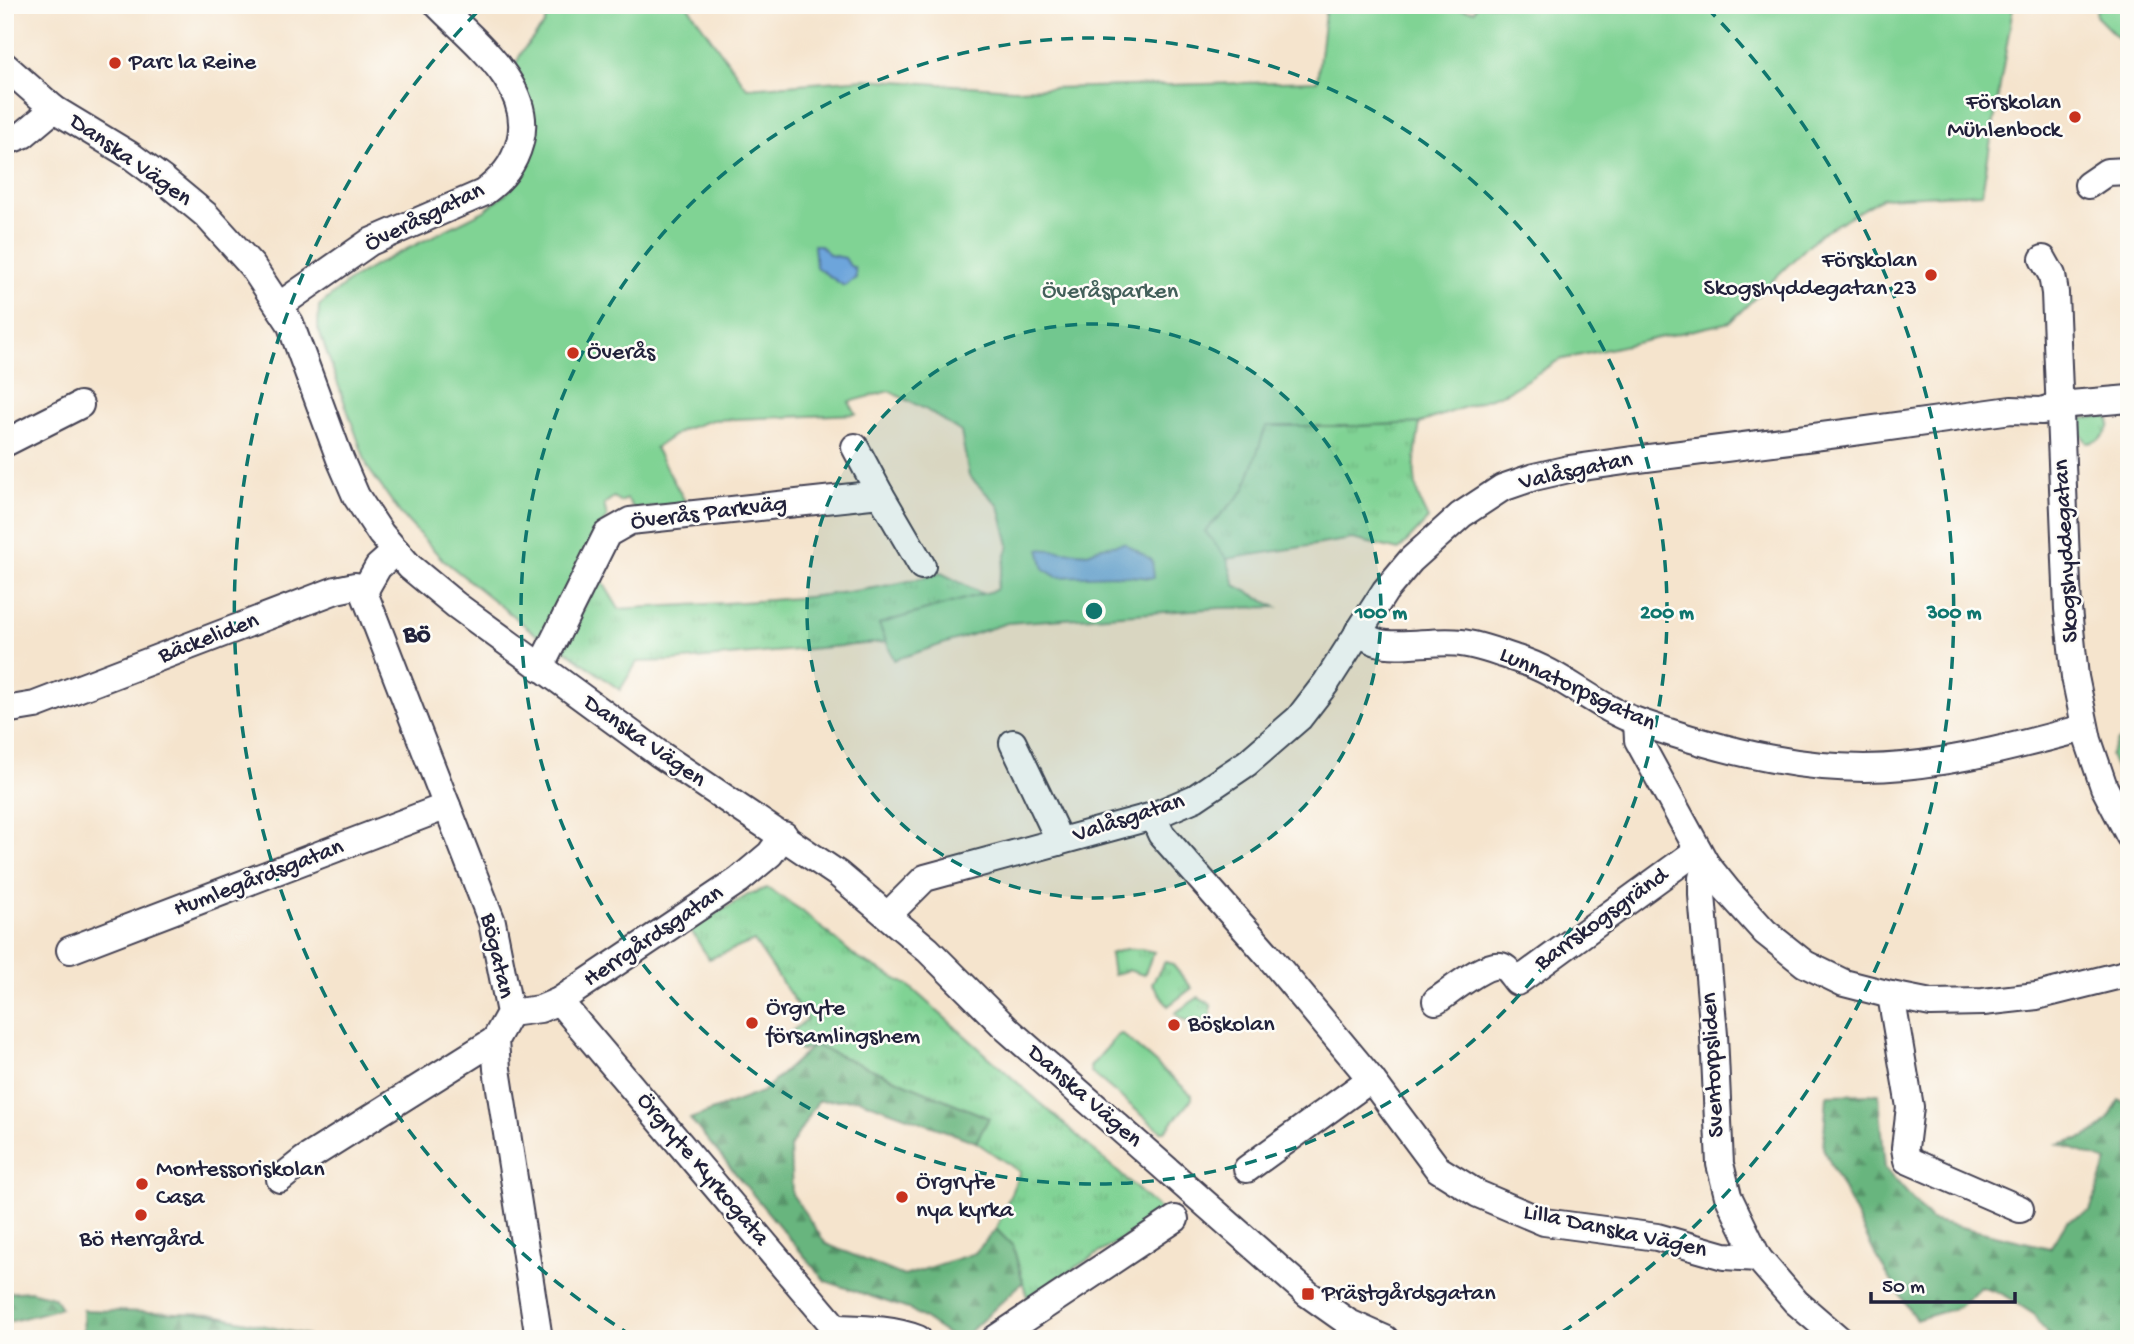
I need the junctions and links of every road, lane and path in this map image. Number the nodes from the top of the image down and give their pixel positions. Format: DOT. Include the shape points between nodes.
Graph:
graph roads {
  1 [pos="438,5"];
  2 [pos="5,66"];
  3 [pos="54,108"];
  4 [pos="5,142"];
  5 [pos="2129,171"];
  6 [pos="2088,185"];
  7 [pos="2043,259"];
  8 [pos="280,305"];
  9 [pos="2129,399"];
  10 [pos="80,405"];
  11 [pos="2059,405"];
  12 [pos="5,443"];
  13 [pos="855,447"];
  14 [pos="880,494"];
  15 [pos="396,551"];
  16 [pos="922,566"];
  17 [pos="366,588"];
  18 [pos="1358,632"];
  19 [pos="540,668"];
  20 [pos="5,710"];
  21 [pos="1637,722"];
  22 [pos="2084,728"];
  23 [pos="1013,743"];
  24 [pos="447,806"];
  25 [pos="1153,816"];
  26 [pos="784,835"];
  27 [pos="2129,835"];
  28 [pos="1058,842"];
  29 [pos="1702,857"];
  30 [pos="888,915"];
  31 [pos="70,950"];
  32 [pos="2129,973"];
  33 [pos="1891,995"];
  34 [pos="559,1001"];
  35 [pos="1436,1002"];
  36 [pos="510,1013"];
  37 [pos="495,1040"];
  38 [pos="1371,1079"];
  39 [pos="1247,1169"];
  40 [pos="280,1179"];
  41 [pos="2020,1209"];
  42 [pos="1175,1219"];
  43 [pos="1758,1258"];
  44 [pos="841,1333"];
  45 [pos="539,1339"];
  46 [pos="918,1339"];
  47 [pos="995,1339"];
  48 [pos="1385,1339"];
  49 [pos="1839,1339"];
  1 -- 8 [label="street, Överåsgatan" via="498,67 515,92 522,128 516,156 498,181 483,192 370,242"];
  2 -- 3 [label="street, Danska Vägen"];
  3 -- 4 [label="street" via="23,135"];
  3 -- 8 [label="street, Danska Vägen" via="137,160 192,202 252,266"];
  5 -- 6 [label="street" via="2107,172"];
  7 -- 11 [label="street, Skogshyddegatan" via="2053,275 2055,293"];
  8 -- 15 [label="street, Danska Vägen" via="356,496"];
  9 -- 11 [label="street, Valåsgatan"];
  10 -- 12 [label="street"];
  11 -- 18 [label="street, Valåsgatan" via="2042,411 2011,410 1534,477 1502,488 1441,530 1385,591"];
  11 -- 22 [label="street, Skogshyddegatan" via="2068,609"];
  13 -- 14 [label="street"];
  14 -- 16 [label="street"];
  14 -- 19 [label="street, Överås Parkväg" via="655,517 618,526 607,534"];
  15 -- 17 [label="street" via="372,575"];
  15 -- 19 [label="street, Danska Vägen" via="417,573"];
  17 -- 20 [label="street, Bäckeliden" via="336,590 35,705"];
  17 -- 24 [label="street, Bögatan"];
  18 -- 21 [label="street, Lunnatorpsgatan" via="1387,644 1464,643 1522,660"];
  18 -- 25 [label="street, Valåsgatan" via="1299,718 1273,742 1195,798"];
  19 -- 26 [label="street, Danska Vägen"];
  21 -- 22 [label="street, Lunnatorpsgatan" via="1776,760 1862,767 1947,761"];
  21 -- 29 [label="street" via="1638,740"];
  22 -- 27 [label="street, Skogshyddegatan" via="2105,787"];
  23 -- 28 [label="street"];
  24 -- 31 [label="street, Humlegårdsgatan"];
  24 -- 36 [label="street, Bögatan" via="492,922"];
  25 -- 28 [label="street, Valåsgatan"];
  25 -- 38 [label="street, Lilla Danska Vägen" via="1161,835"];
  26 -- 30 [label="street, Danska Vägen"];
  26 -- 34 [label="street, Herrgårdsgatan" via="770,854 739,880"];
  28 -- 30 [label="street, Valåsgatan" via="925,878"];
  29 -- 33 [label="street" via="1763,930 1805,964 1843,983"];
  29 -- 35 [label="street, Barrskogsgränd" via="1517,982 1505,968 1486,967"];
  29 -- 43 [label="street, Sventorpsliden" via="1717,1148 1728,1196"];
  30 -- 48 [label="street, Danska Vägen" via="1007,1029 1308,1294 1349,1323"];
  32 -- 33 [label="street" via="2037,996 1983,1002 1931,1003"];
  33 -- 41 [label="street" via="1910,1107 1907,1160"];
  34 -- 36 [label="street, Herrgårdsgatan"];
  34 -- 44 [label="street, Örgryte Kyrkogata"];
  36 -- 37 [label="street, Bögatan"];
  37 -- 40 [label="street"];
  37 -- 45 [label="street"];
  38 -- 39 [label="street"];
  38 -- 43 [label="street, Lilla Danska Vägen" via="1438,1169 1478,1194 1544,1222 1657,1237 1724,1256"];
  42 -- 47 [label="street"];
  43 -- 49 [label="street" via="1796,1303"];
  44 -- 46 [label="street" via="875,1329"];
}
